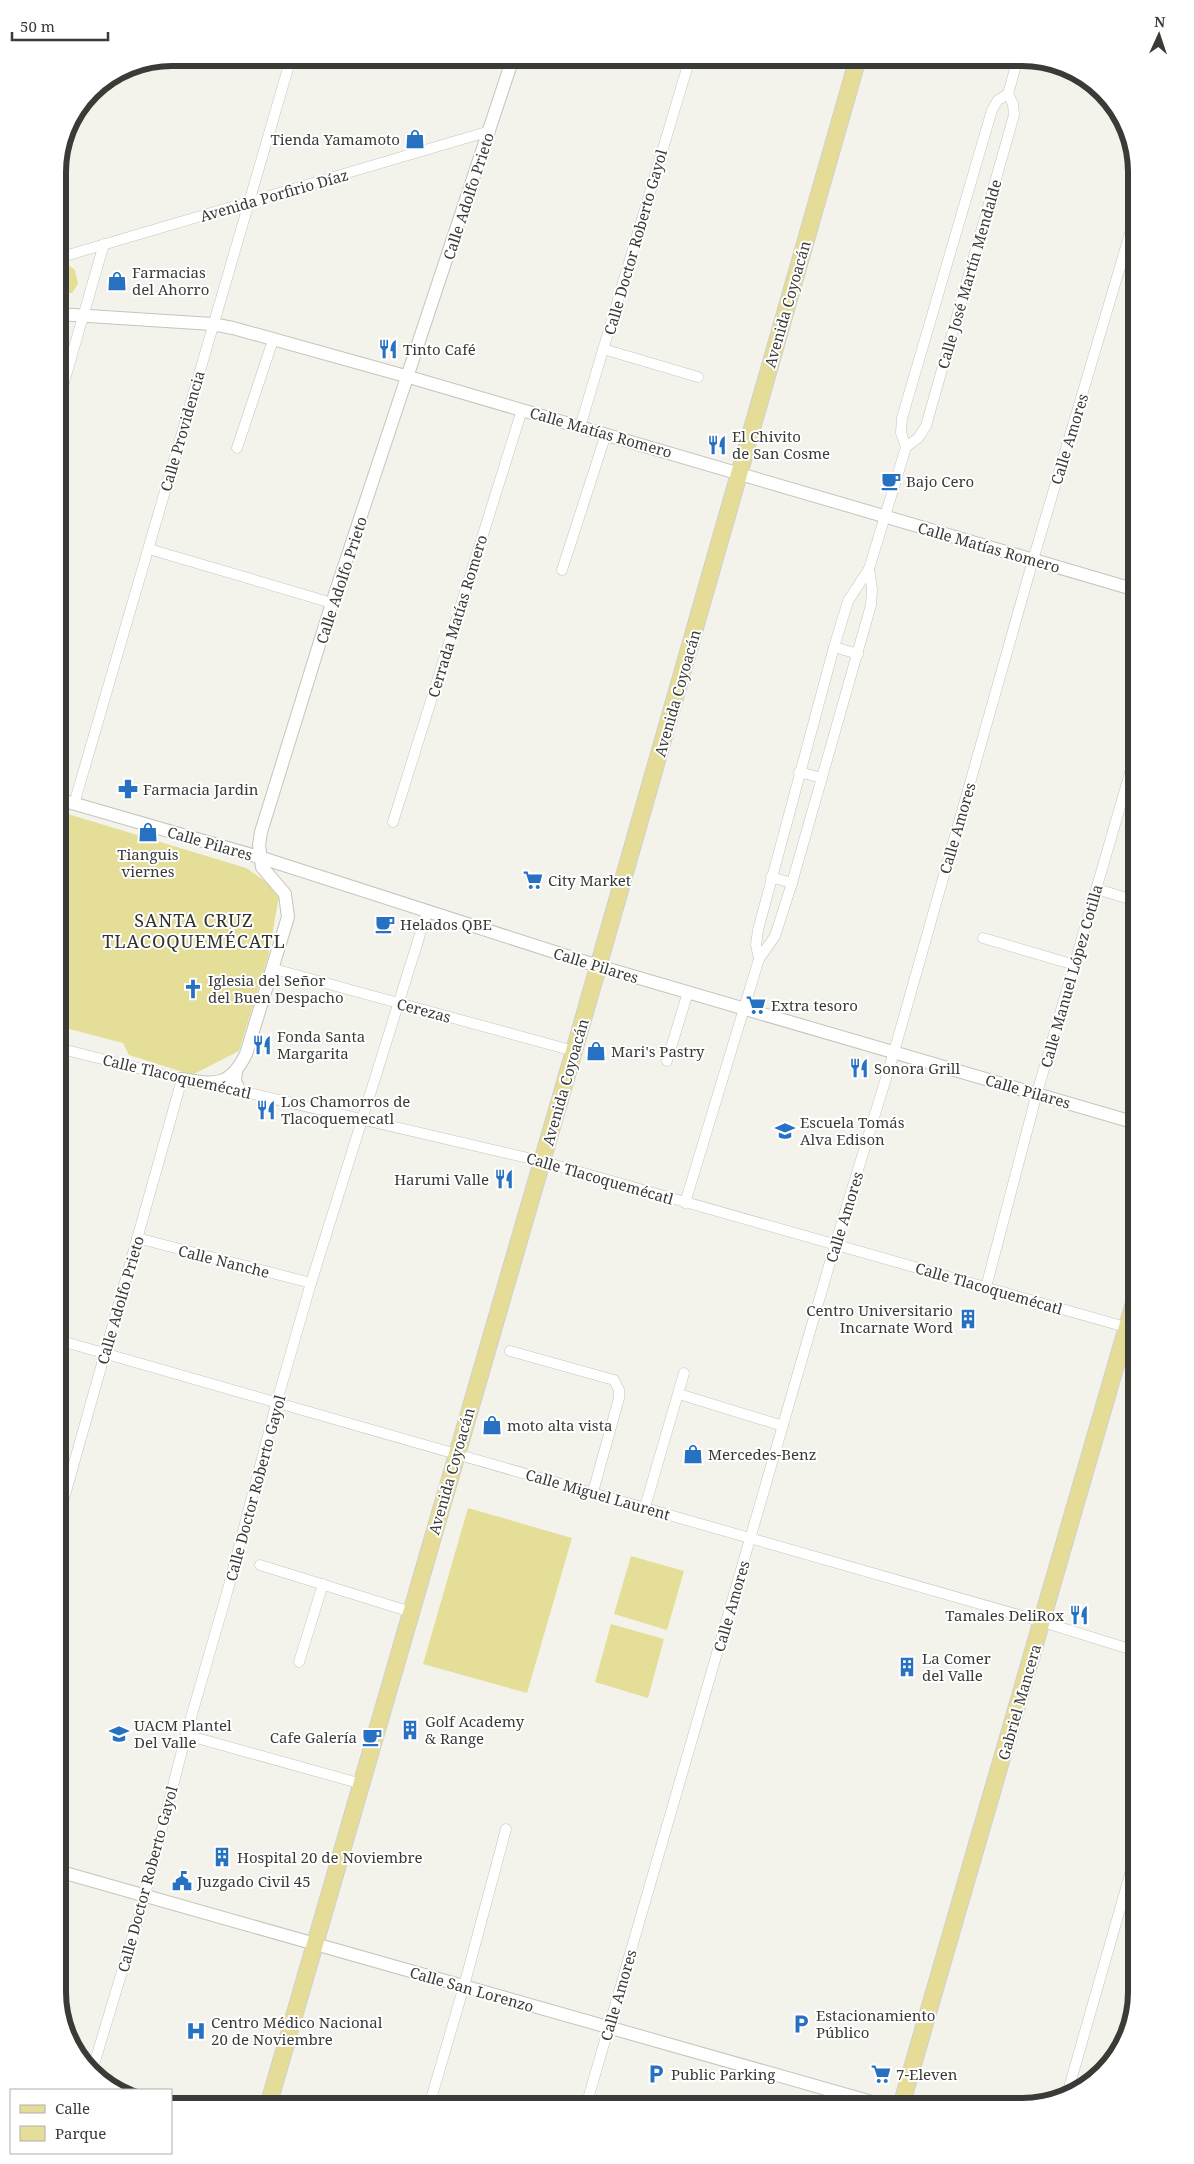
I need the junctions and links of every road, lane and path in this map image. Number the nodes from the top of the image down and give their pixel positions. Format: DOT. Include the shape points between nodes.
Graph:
graph roads {
  1 [pos="289,66"];
  2 [pos="510,66"];
  3 [pos="688,66"];
  4 [pos="856,66"];
  5 [pos="1016,66"];
  6 [pos="1008,94"];
  7 [pos="490,131"];
  8 [pos="248,203"];
  9 [pos="1128,240"];
  10 [pos="104,244"];
  11 [pos="66,256"];
  12 [pos="66,314"];
  13 [pos="83,315"];
  14 [pos="212,324"];
  15 [pos="273,340"];
  16 [pos="603,349"];
  17 [pos="66,375"];
  18 [pos="409,377"];
  19 [pos="698,377"];
  20 [pos="522,410"];
  21 [pos="580,427"];
  22 [pos="606,434"];
  23 [pos="906,447"];
  24 [pos="237,448"];
  25 [pos="738,472"];
  26 [pos="885,516"];
  27 [pos="149,549"];
  28 [pos="1033,560"];
  29 [pos="869,569"];
  30 [pos="562,570"];
  31 [pos="1128,588"];
  32 [pos="332,603"];
  33 [pos="834,647"];
  34 [pos="858,654"];
  35 [pos="799,772"];
  36 [pos="822,778"];
  37 [pos="1128,780"];
  38 [pos="66,802"];
  39 [pos="74,804"];
  40 [pos="393,822"];
  41 [pos="260,857"];
  42 [pos="771,877"];
  43 [pos="792,883"];
  44 [pos="1097,889"];
  45 [pos="1128,899"];
  46 [pos="426,912"];
  47 [pos="983,938"];
  48 [pos="759,959"];
  49 [pos="1074,965"];
  50 [pos="598,966"];
  51 [pos="274,968"];
  52 [pos="688,992"];
  53 [pos="398,1002"];
  54 [pos="743,1008"];
  55 [pos="66,1050"];
  56 [pos="574,1052"];
  57 [pos="894,1052"];
  58 [pos="668,1061"];
  59 [pos="236,1071"];
  60 [pos="182,1079"];
  61 [pos="210,1084"];
  62 [pos="239,1090"];
  63 [pos="1037,1094"];
  64 [pos="363,1118"];
  65 [pos="1128,1121"];
  66 [pos="542,1160"];
  67 [pos="685,1203"];
  68 [pos="137,1238"];
  69 [pos="835,1246"];
  70 [pos="311,1283"];
  71 [pos="986,1287"];
  72 [pos="1128,1328"];
  73 [pos="66,1342"];
  74 [pos="1128,1342"];
  75 [pos="510,1351"];
  76 [pos="104,1354"];
  77 [pos="684,1373"];
  78 [pos="678,1394"];
  79 [pos="277,1401"];
  80 [pos="783,1426"];
  81 [pos="456,1453"];
  82 [pos="66,1491"];
  83 [pos="593,1492"];
  84 [pos="646,1507"];
  85 [pos="751,1538"];
  86 [pos="260,1565"];
  87 [pos="323,1584"];
  88 [pos="411,1612"];
  89 [pos="1043,1622"];
  90 [pos="1128,1649"];
  91 [pos="299,1662"];
  92 [pos="186,1735"];
  93 [pos="362,1784"];
  94 [pos="506,1830"];
  95 [pos="66,1872"];
  96 [pos="1128,1881"];
  97 [pos="145,1896"];
  98 [pos="316,1944"];
  99 [pos="464,1986"];
  100 [pos="609,2028"];
  101 [pos="94,2063"];
  102 [pos="1069,2087"];
  103 [pos="270,2098"];
  104 [pos="431,2098"];
  105 [pos="588,2098"];
  106 [pos="858,2098"];
  107 [pos="903,2098"];
  1 -- 8 [label="street, Calle Providencia"];
  2 -- 7 [label="street, Calle Adolfo Prieto"];
  3 -- 16 [label="street, Calle Doctor Roberto Gayol"];
  4 -- 25 [label="main road, Avenida Coyoacán"];
  5 -- 6 [label="street, Calle José Martín Mendalde"];
  6 -- 23 [label="street, Calle José Martín Mendalde" via="998,100 992,110 902,418"];
  6 -- 23 [label="street, Calle José Martín Mendalde" via="1014,115 926,426"];
  7 -- 8 [label="street, Avenida Porfirio Díaz"];
  7 -- 18 [label="street, Calle Adolfo Prieto"];
  8 -- 10 [label="street, Avenida Porfirio Díaz"];
  8 -- 14 [label="street, Calle Providencia"];
  9 -- 28 [label="street, Calle Amores"];
  10 -- 11 [label="street, Avenida Porfirio Díaz"];
  10 -- 13 [label="street"];
  12 -- 13 [label="street, Calle Matías Romero"];
  13 -- 14 [label="street, Calle Matías Romero"];
  13 -- 17 [label="street"];
  14 -- 15 [label="street, Calle Matías Romero"];
  14 -- 27 [label="street, Calle Providencia"];
  15 -- 18 [label="street, Calle Matías Romero"];
  15 -- 24 [label="street"];
  16 -- 19 [label="street"];
  16 -- 21 [label="street, Calle Doctor Roberto Gayol"];
  18 -- 20 [label="street, Calle Matías Romero"];
  18 -- 32 [label="street, Calle Adolfo Prieto"];
  20 -- 21 [label="street, Calle Matías Romero"];
  20 -- 40 [label="street, Cerrada Matías Romero"];
  21 -- 22 [label="street, Calle Matías Romero"];
  22 -- 25 [label="street, Calle Matías Romero"];
  22 -- 30 [label="street"];
  23 -- 26 [label="street, Calle José Martín Mendalde"];
  25 -- 26 [label="street, Calle Matías Romero"];
  25 -- 50 [label="main road, Avenida Coyoacán"];
  26 -- 28 [label="street, Calle Matías Romero"];
  26 -- 29 [label="street, Calle José Martín Mendalde"];
  27 -- 32 [label="street"];
  27 -- 39 [label="street, Calle Providencia"];
  28 -- 31 [label="street, Calle Matías Romero"];
  28 -- 57 [label="street, Calle Amores"];
  29 -- 33 [label="street, Calle José Martín Mendalde" via="848,600"];
  29 -- 34 [label="street, Calle José Martín Mendalde" via="871,605"];
  32 -- 41 [label="street, Calle Adolfo Prieto" via="261,832"];
  33 -- 34 [label="street"];
  33 -- 35 [label="street, Calle José Martín Mendalde"];
  34 -- 36 [label="street, Calle José Martín Mendalde"];
  35 -- 36 [label="street"];
  35 -- 42 [label="street, Calle José Martín Mendalde"];
  36 -- 43 [label="street, Calle José Martín Mendalde"];
  37 -- 44 [label="street, Calle Manuel López Cotilla"];
  38 -- 39 [label="street, Calle Pilares"];
  39 -- 41 [label="street, Calle Pilares"];
  41 -- 46 [label="street, Calle Pilares"];
  41 -- 51 [label="street" via="262,866 285,894 288,905"];
  42 -- 43 [label="street"];
  42 -- 48 [label="street, Calle José Martín Mendalde" via="758,930"];
  43 -- 48 [label="street, Calle José Martín Mendalde" via="775,936"];
  44 -- 45 [label="street"];
  44 -- 49 [label="street, Calle Manuel López Cotilla"];
  46 -- 50 [label="street, Calle Pilares"];
  46 -- 53 [label="street, Calle Doctor Roberto Gayol"];
  47 -- 49 [label="street"];
  48 -- 54 [label="street, Calle José Martín Mendalde"];
  49 -- 63 [label="street, Calle Manuel López Cotilla"];
  50 -- 52 [label="street, Calle Pilares"];
  50 -- 56 [label="main road, Avenida Coyoacán"];
  51 -- 53 [label="street, Cerezas"];
  51 -- 59 [label="street" via="246,1054"];
  52 -- 54 [label="street, Calle Pilares"];
  52 -- 58 [label="street"];
  53 -- 56 [label="street, Cerezas"];
  53 -- 64 [label="street, Calle Doctor Roberto Gayol"];
  54 -- 57 [label="street, Calle Pilares"];
  54 -- 67 [label="street, Calle José Martín Mendalde"];
  55 -- 60 [label="street, Calle Tlacoquemécatl"];
  56 -- 66 [label="main road, Avenida Coyoacán"];
  57 -- 63 [label="street, Calle Pilares"];
  57 -- 69 [label="street, Calle Amores"];
  59 -- 61 [label="street"];
  59 -- 62 [label="street" via="235,1081"];
  60 -- 61 [label="street, Calle Tlacoquemécatl"];
  60 -- 68 [label="street, Calle Adolfo Prieto"];
  61 -- 62 [label="street, Calle Tlacoquemécatl"];
  62 -- 64 [label="street, Calle Tlacoquemécatl"];
  63 -- 65 [label="street, Calle Pilares"];
  63 -- 71 [label="street, Calle Manuel López Cotilla"];
  64 -- 66 [label="street, Calle Tlacoquemécatl"];
  64 -- 70 [label="street, Calle Doctor Roberto Gayol"];
  66 -- 67 [label="street, Calle Tlacoquemécatl"];
  66 -- 81 [label="main road, Avenida Coyoacán"];
  67 -- 69 [label="street, Calle Tlacoquemécatl"];
  68 -- 70 [label="street, Calle Nanche"];
  68 -- 76 [label="street, Calle Adolfo Prieto"];
  69 -- 71 [label="street, Calle Tlacoquemécatl"];
  69 -- 80 [label="street, Calle Amores"];
  70 -- 79 [label="street, Calle Doctor Roberto Gayol"];
  71 -- 72 [label="street, Calle Tlacoquemécatl"];
  73 -- 76 [label="street, Calle Miguel Laurent"];
  74 -- 89 [label="main road, Gabriel Mancera"];
  75 -- 83 [label="street" via="614,1380 617,1384 619,1398"];
  76 -- 79 [label="street, Calle Miguel Laurent"];
  76 -- 82 [label="street, Calle Adolfo Prieto"];
  77 -- 78 [label="street"];
  78 -- 80 [label="street"];
  78 -- 84 [label="street"];
  79 -- 81 [label="street, Calle Miguel Laurent"];
  79 -- 92 [label="street, Calle Doctor Roberto Gayol"];
  80 -- 85 [label="street, Calle Amores"];
  81 -- 83 [label="street, Calle Miguel Laurent"];
  81 -- 88 [label="main road, Avenida Coyoacán"];
  83 -- 84 [label="street, Calle Miguel Laurent"];
  84 -- 85 [label="street, Calle Miguel Laurent"];
  85 -- 89 [label="street, Calle Miguel Laurent"];
  85 -- 100 [label="street, Calle Amores"];
  86 -- 87 [label="street"];
  87 -- 88 [label="street"];
  87 -- 91 [label="street"];
  88 -- 93 [label="main road, Avenida Coyoacán"];
  89 -- 90 [label="street, Calle Miguel Laurent"];
  89 -- 107 [label="main road, Gabriel Mancera"];
  92 -- 93 [label="street"];
  92 -- 97 [label="street, Calle Doctor Roberto Gayol"];
  93 -- 98 [label="main road, Avenida Coyoacán"];
  94 -- 99 [label="street"];
  95 -- 97 [label="street, Calle San Lorenzo"];
  96 -- 102 [label="street"];
  97 -- 98 [label="street, Calle San Lorenzo"];
  97 -- 101 [label="street, Calle Doctor Roberto Gayol"];
  98 -- 99 [label="street, Calle San Lorenzo"];
  98 -- 103 [label="main road, Avenida Coyoacán"];
  99 -- 100 [label="street, Calle San Lorenzo"];
  99 -- 104 [label="street"];
  100 -- 105 [label="street, Calle Amores"];
  100 -- 106 [label="street, Calle San Lorenzo"];
}
